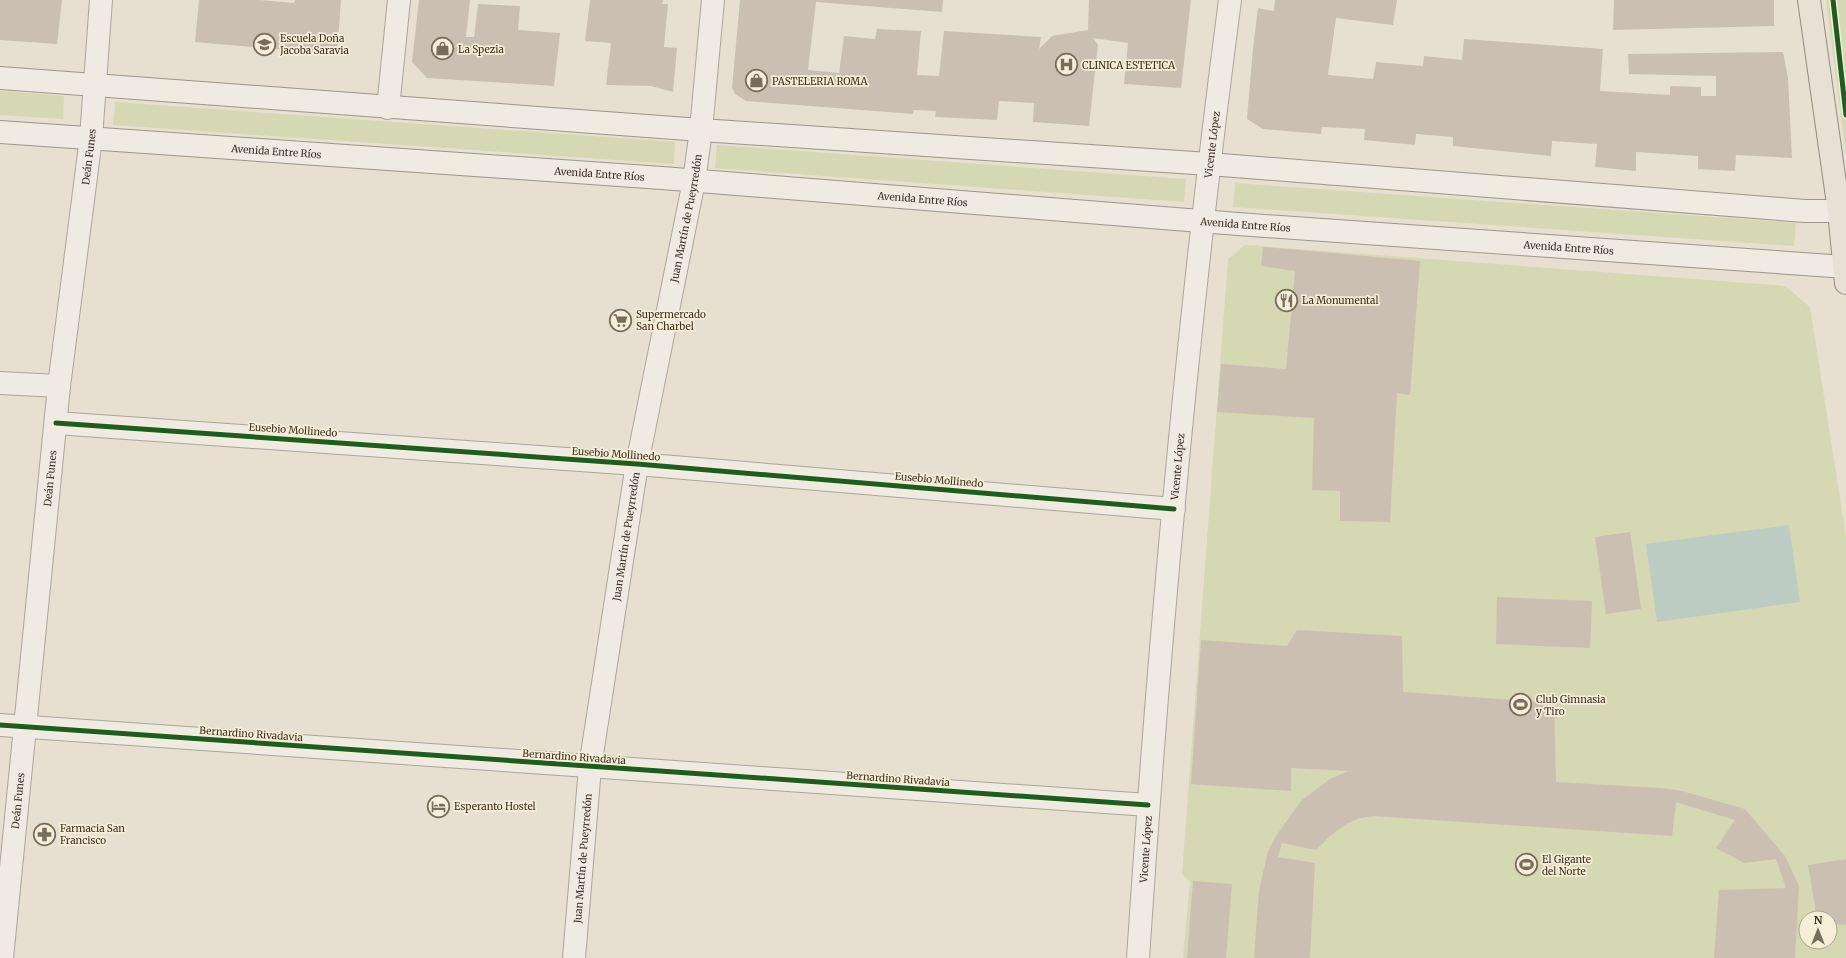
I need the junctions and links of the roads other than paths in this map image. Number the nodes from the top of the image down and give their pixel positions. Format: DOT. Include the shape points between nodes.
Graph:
graph roads {
  1 [pos="101,0"];
  2 [pos="399,0"];
  3 [pos="713,0"];
  4 [pos="1230,0"];
  5 [pos="1809,0"];
  6 [pos="0,78"];
  7 [pos="94,85"];
  8 [pos="388,108"];
  9 [pos="701,130"];
  10 [pos="0,132"];
  11 [pos="91,138"];
  12 [pos="1209,164"];
  13 [pos="694,181"];
  14 [pos="1843,211"];
  15 [pos="1202,221"];
  16 [pos="1845,272"];
  17 [pos="0,383"];
  18 [pos="59,386"];
  19 [pos="56,423"];
  20 [pos="637,464"];
  21 [pos="1174,508"];
  22 [pos="0,725"];
  23 [pos="25,727"];
  24 [pos="590,767"];
  25 [pos="1148,805"];
  26 [pos="2,958"];
  27 [pos="574,958"];
  28 [pos="1138,958"];
  1 -- 7 [label="street, Deán Funes"];
  2 -- 8 [label="street"];
  3 -- 9 [label="street, Juan Martín de Pueyrredón"];
  4 -- 12 [label="street, Vicente López"];
  5 -- 14 [label="main road"];
  6 -- 7 [label="street"];
  7 -- 8 [label="street"];
  7 -- 11 [label="street, Deán Funes"];
  8 -- 9 [label="street"];
  9 -- 12 [label="street"];
  9 -- 13 [label="street, Juan Martín de Pueyrredón"];
  10 -- 11 [label="street, Avenida Entre Ríos"];
  11 -- 13 [label="street, Avenida Entre Ríos"];
  11 -- 18 [label="street, Deán Funes"];
  12 -- 14 [label="street" via="1805,212"];
  12 -- 15 [label="street, Vicente López"];
  13 -- 15 [label="street, Avenida Entre Ríos"];
  13 -- 20 [label="street, Juan Martín de Pueyrredón"];
  14 -- 16 [label="main road"];
  15 -- 16 [label="street, Avenida Entre Ríos"];
  15 -- 21 [label="street, Vicente López"];
  17 -- 18 [label="street"];
  18 -- 19 [label="street, Deán Funes"];
  19 -- 20 [label="street, Eusebio Mollinedo"];
  19 -- 23 [label="street, Deán Funes"];
  20 -- 21 [label="street, Eusebio Mollinedo"];
  20 -- 24 [label="street, Juan Martín de Pueyrredón"];
  21 -- 25 [label="street, Vicente López"];
  22 -- 23 [label="street, Bernardino Rivadavia"];
  23 -- 24 [label="street, Bernardino Rivadavia"];
  23 -- 26 [label="street, Deán Funes"];
  24 -- 25 [label="street, Bernardino Rivadavia"];
  24 -- 27 [label="street, Juan Martín de Pueyrredón"];
  25 -- 28 [label="street, Vicente López"];
}
